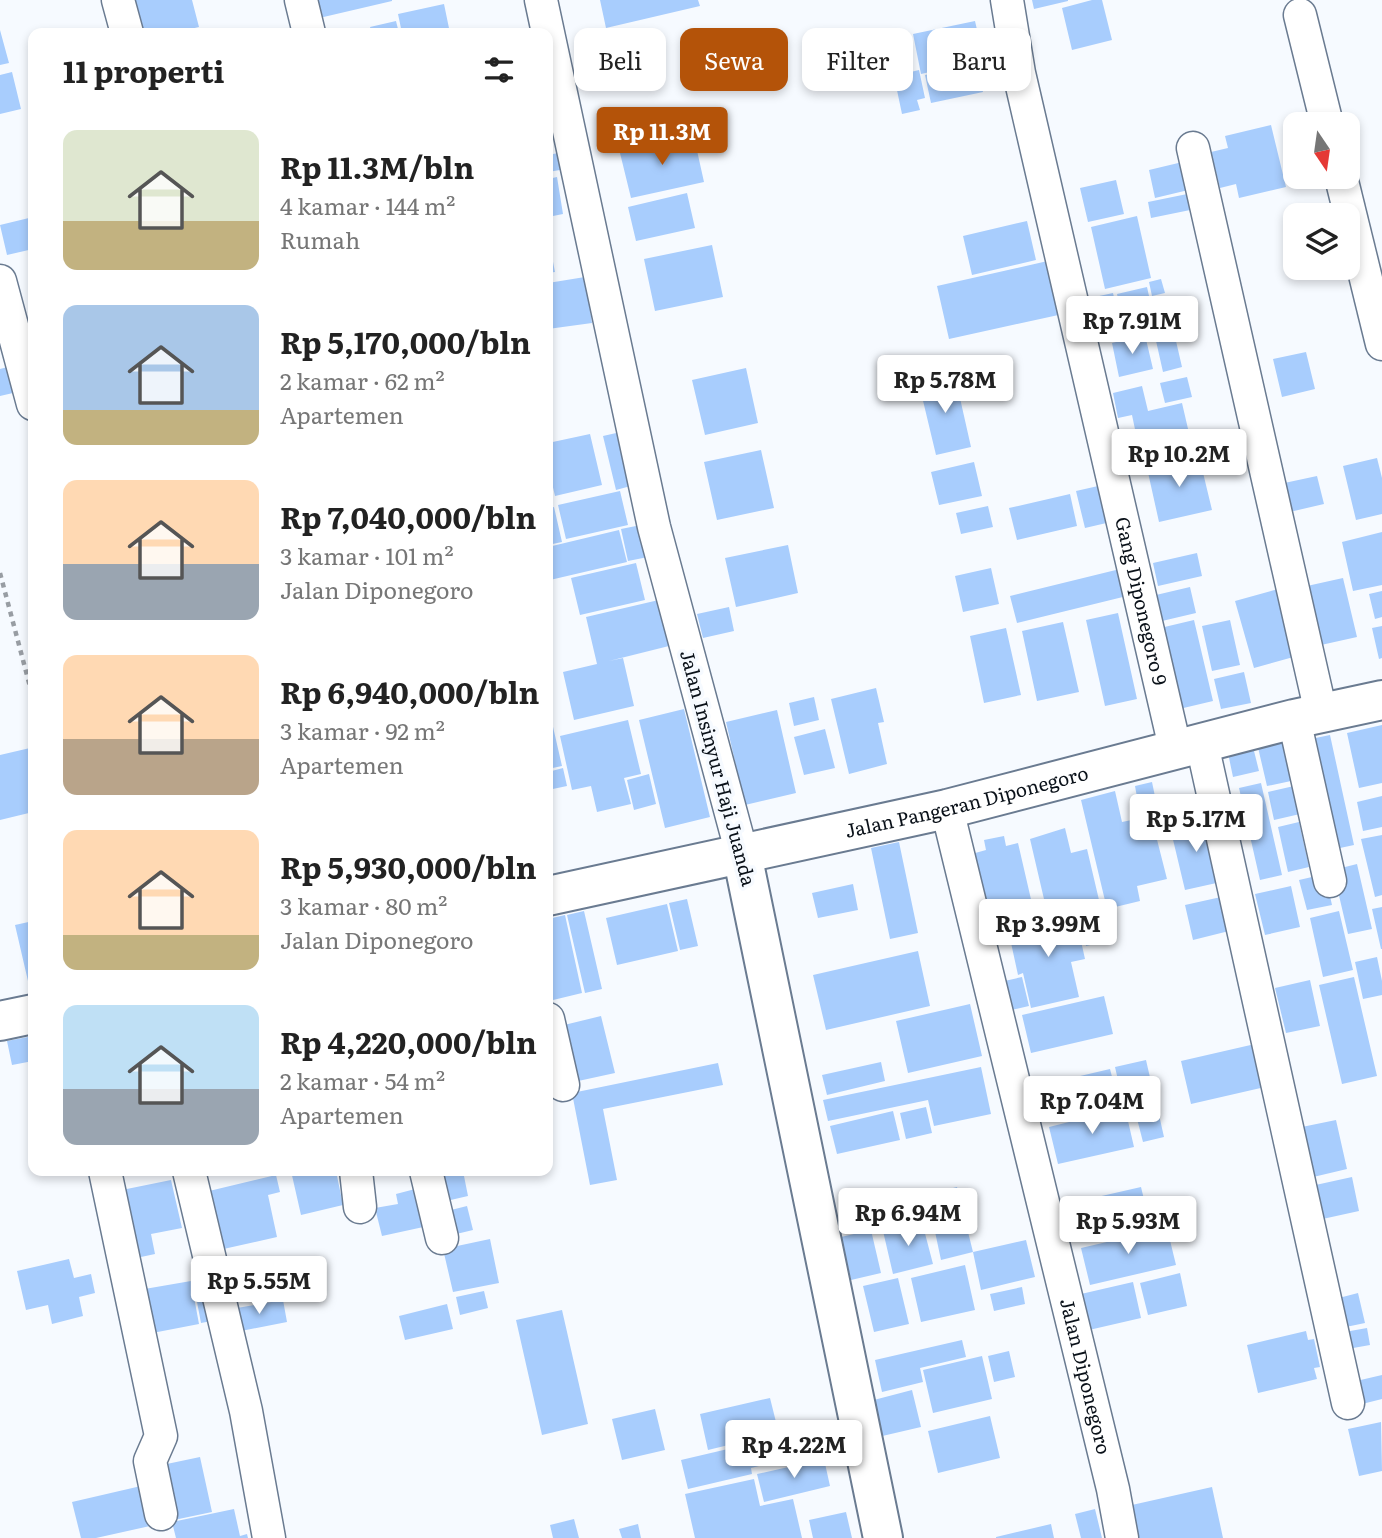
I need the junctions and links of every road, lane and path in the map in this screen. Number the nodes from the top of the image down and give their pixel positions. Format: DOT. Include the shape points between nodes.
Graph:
graph roads {
  1 [pos="118,0"];
  2 [pos="301,0"];
  3 [pos="541,0"];
  4 [pos="1007,0"];
  5 [pos="1300,15"];
  6 [pos="126,28"];
  7 [pos="308,28"];
  8 [pos="547,28"];
  9 [pos="553,56"];
  10 [pos="1324,112"];
  11 [pos="1192,148"];
  12 [pos="1343,189"];
  13 [pos="0,281"];
  14 [pos="1382,344"];
  15 [pos="28,385"];
  16 [pos="0,573"];
  17 [pos="28,679"];
  18 [pos="1382,700"];
  19 [pos="1307,716"];
  20 [pos="1189,748"];
  21 [pos="947,809"];
  22 [pos="742,853"];
  23 [pos="1330,881"];
  24 [pos="553,895"];
  25 [pos="28,1015"];
  26 [pos="0,1021"];
  27 [pos="553,1041"];
  28 [pos="563,1085"];
  29 [pos="106,1176"];
  30 [pos="190,1176"];
  31 [pos="357,1176"];
  32 [pos="426,1176"];
  33 [pos="360,1206"];
  34 [pos="442,1238"];
  35 [pos="1348,1403"];
  36 [pos="161,1514"];
  37 [pos="269,1538"];
  38 [pos="883,1538"];
  39 [pos="1122,1538"];
  1 -- 6 [label="street"];
  2 -- 7 [label="street"];
  3 -- 8 [label="street, Jalan Insinyur Haji Juanda"];
  4 -- 20 [label="street, Gang Diponegoro 9" via="1019,73"];
  5 -- 10 [label="street"];
  9 -- 22 [label="street, Jalan Insinyur Haji Juanda" via="654,527"];
  11 -- 19 [label="street"];
  12 -- 14 [label="street"];
  13 -- 15 [label="street"];
  16 -- 17 [label="path"];
  18 -- 19 [label="street, Jalan Pangeran Diponegoro"];
  19 -- 20 [label="street, Jalan Pangeran Diponegoro"];
  19 -- 23 [label="street"];
  20 -- 21 [label="street, Jalan Pangeran Diponegoro"];
  20 -- 35 [label="street, Gang Diponegoro 9"];
  21 -- 22 [label="street, Jalan Pangeran Diponegoro"];
  21 -- 39 [label="street, Jalan Diponegoro"];
  22 -- 24 [label="street, Jalan Pangeran Diponegoro"];
  22 -- 38 [label="street, Jalan Insinyur Haji Juanda"];
  25 -- 26 [label="street"];
  27 -- 28 [label="street"];
  29 -- 36 [label="street" via="160,1436 150,1461"];
  30 -- 37 [label="street" via="246,1411"];
  31 -- 33 [label="street"];
  32 -- 34 [label="street"];
}
